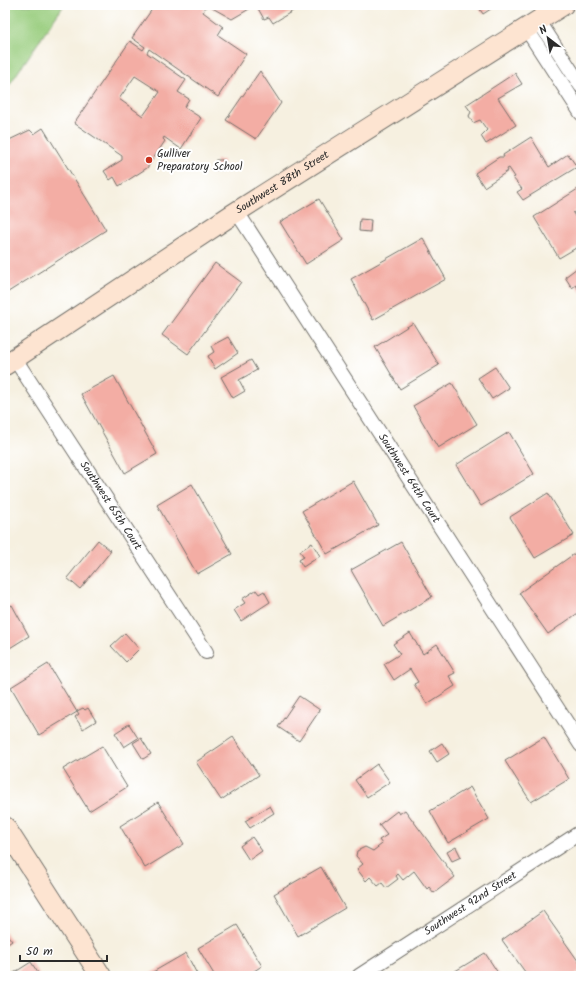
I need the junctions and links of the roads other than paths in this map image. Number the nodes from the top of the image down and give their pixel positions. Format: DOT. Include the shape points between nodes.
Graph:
graph roads {
  1 [pos="546,14"];
  2 [pos="581,86"];
  3 [pos="581,113"];
  4 [pos="237,212"];
  5 [pos="8,363"];
  6 [pos="206,652"];
  7 [pos="581,745"];
  8 [pos="5,827"];
  9 [pos="581,832"];
  10 [pos="101,976"];
  11 [pos="359,976"];
  1 -- 2 [label="street"];
  1 -- 3 [label="street"];
  1 -- 4 [label="street, Southwest 88th Street"];
  4 -- 5 [label="street, Southwest 88th Street"];
  4 -- 7 [label="street, Southwest 64th Court"];
  5 -- 6 [label="street, Southwest 65th Court"];
  8 -- 10 [label="street"];
  9 -- 11 [label="street, Southwest 92nd Street"];
}
